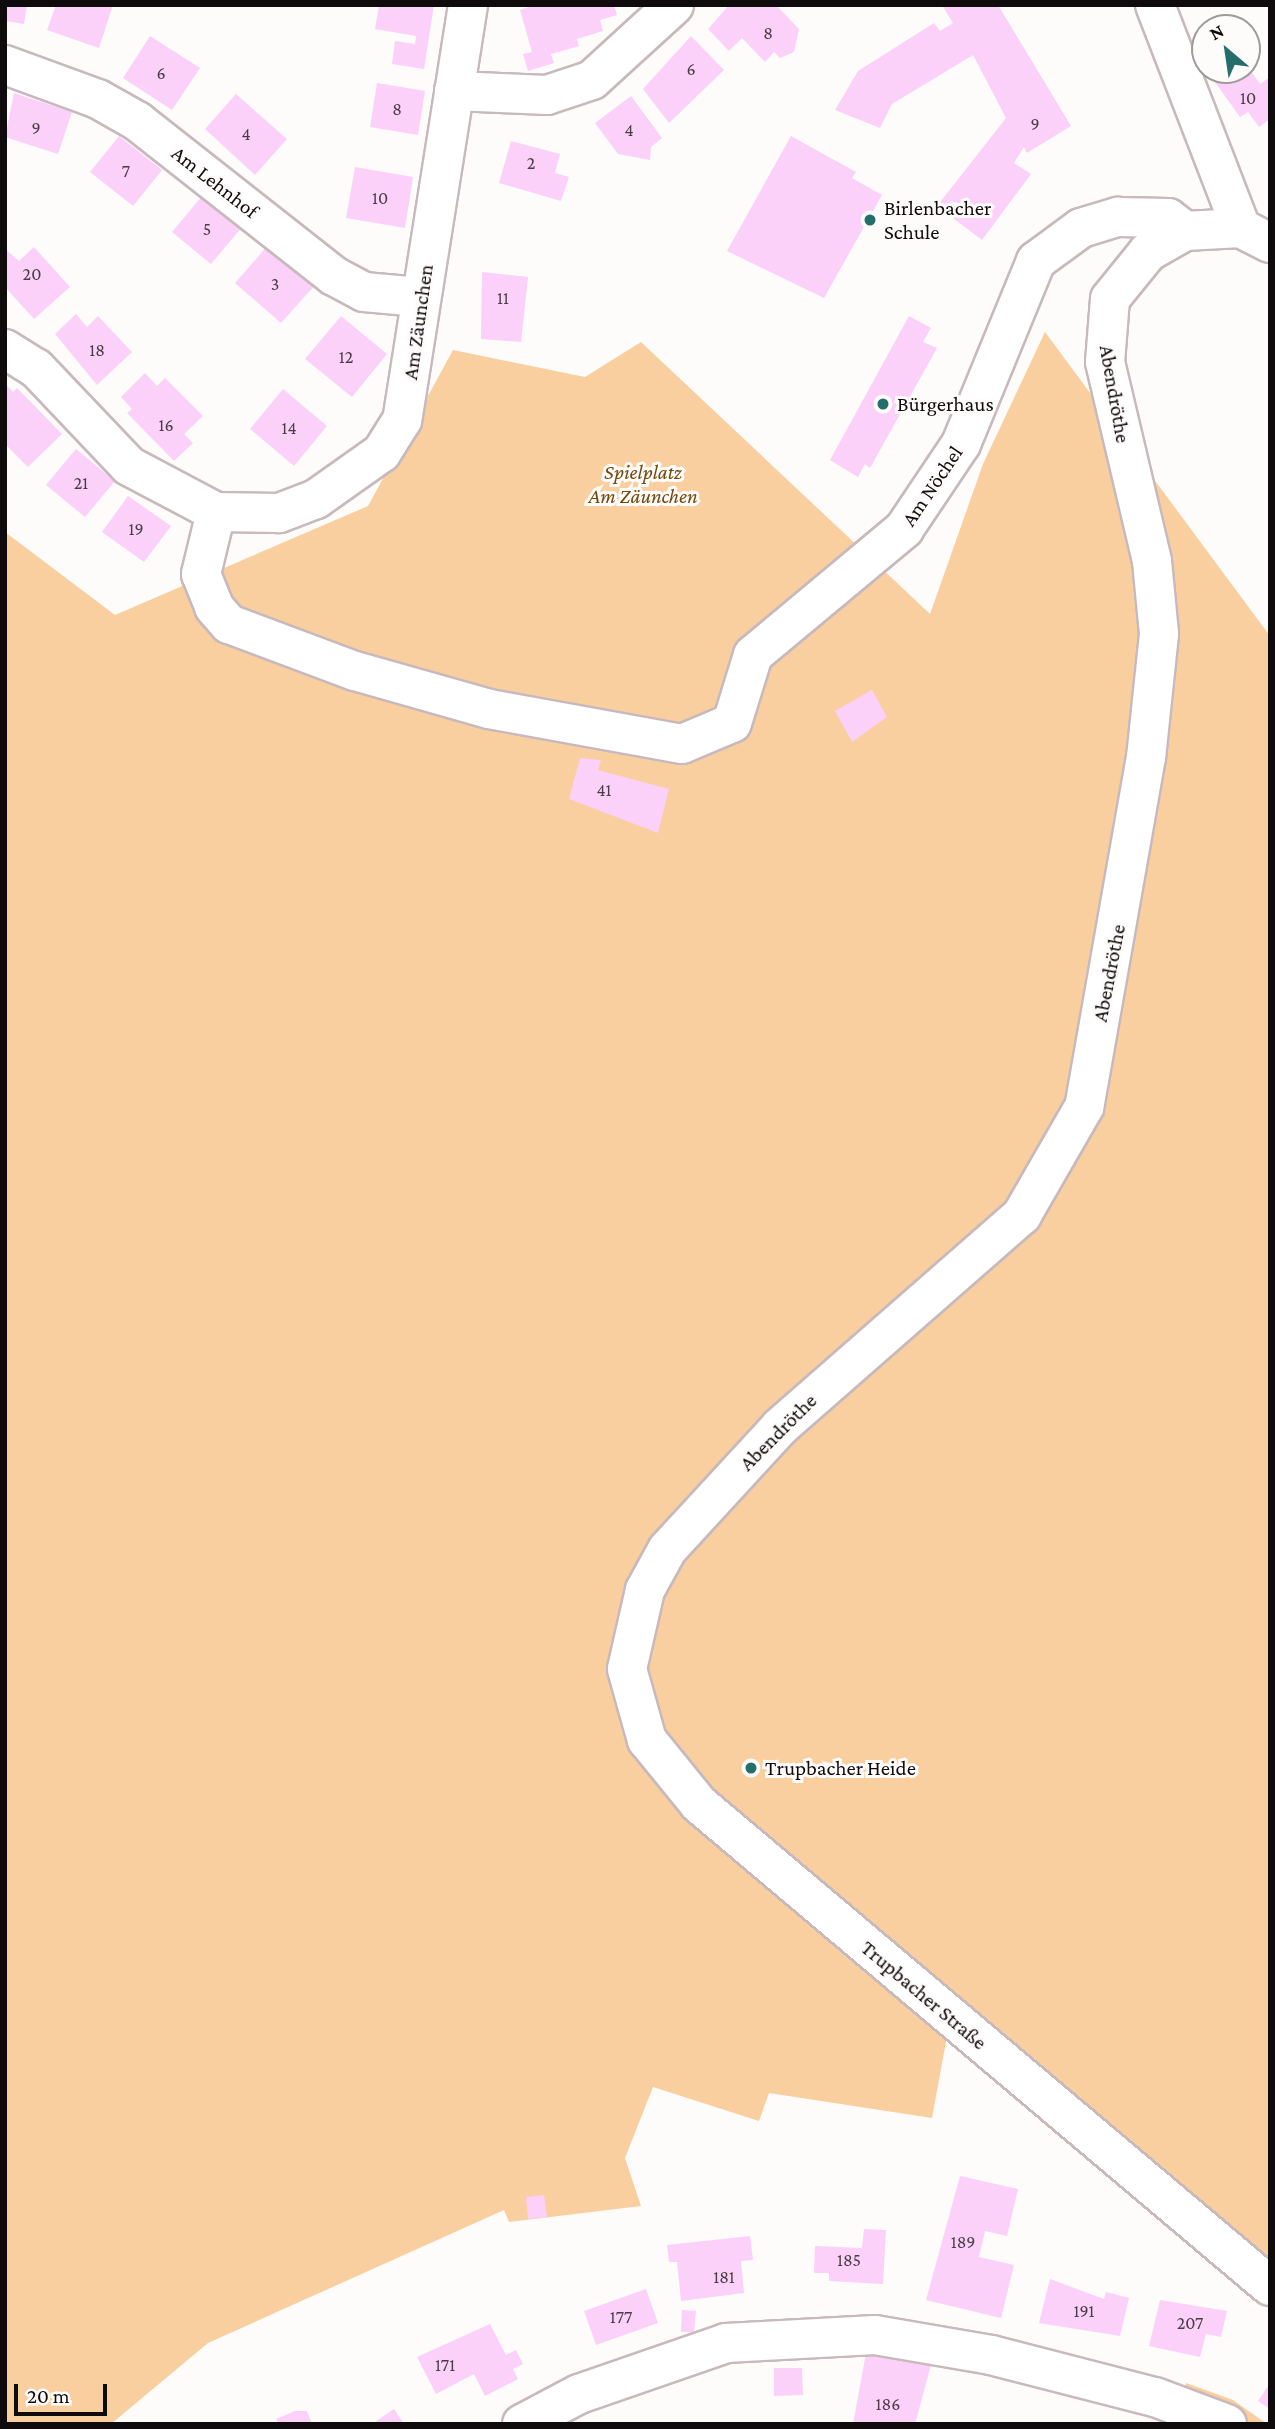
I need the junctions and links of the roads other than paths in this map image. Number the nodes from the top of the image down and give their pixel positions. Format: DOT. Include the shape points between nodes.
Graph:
graph roads {
  1 [pos="468,5"];
  2 [pos="674,5"];
  3 [pos="1155,5"];
  4 [pos="5,65"];
  5 [pos="454,91"];
  6 [pos="1185,231"];
  7 [pos="1255,235"];
  8 [pos="420,297"];
  9 [pos="5,349"];
  10 [pos="216,512"];
  11 [pos="627,1669"];
  12 [pos="1270,2286"];
  13 [pos="522,2424"];
  14 [pos="1227,2424"];
  1 -- 5 [label="street, Am Zäunchen"];
  2 -- 5 [label="street" via="592,80 548,95"];
  3 -- 7 [label="street"];
  4 -- 8 [label="street, Am Lehnhof" via="98,99 137,121 334,276 364,292"];
  5 -- 8 [label="street, Am Zäunchen"];
  6 -- 7 [label="street"];
  6 -- 10 [label="street, Am Nöchel" via="1168,218 1118,217 1081,228 1036,261 961,444 904,529 753,655 732,723 682,744 489,709 355,671 229,624 214,607 201,574"];
  6 -- 11 [label="street, Abendröthe" via="1125,273 1104,329 1105,362 1152,561 1159,634 1146,757 1084,1107 1022,1215 780,1427 667,1550 645,1590"];
  8 -- 10 [label="street, Am Zäunchen" via="402,420 381,453 352,479 279,513"];
  9 -- 10 [label="street, Am Zäunchen" via="36,368 129,466"];
  11 -- 12 [label="street, Trupbacher Straße" via="647,1740 699,1804"];
  13 -- 14 [label="street" via="579,2394 726,2343 875,2335 991,2355 1155,2397"];
}
